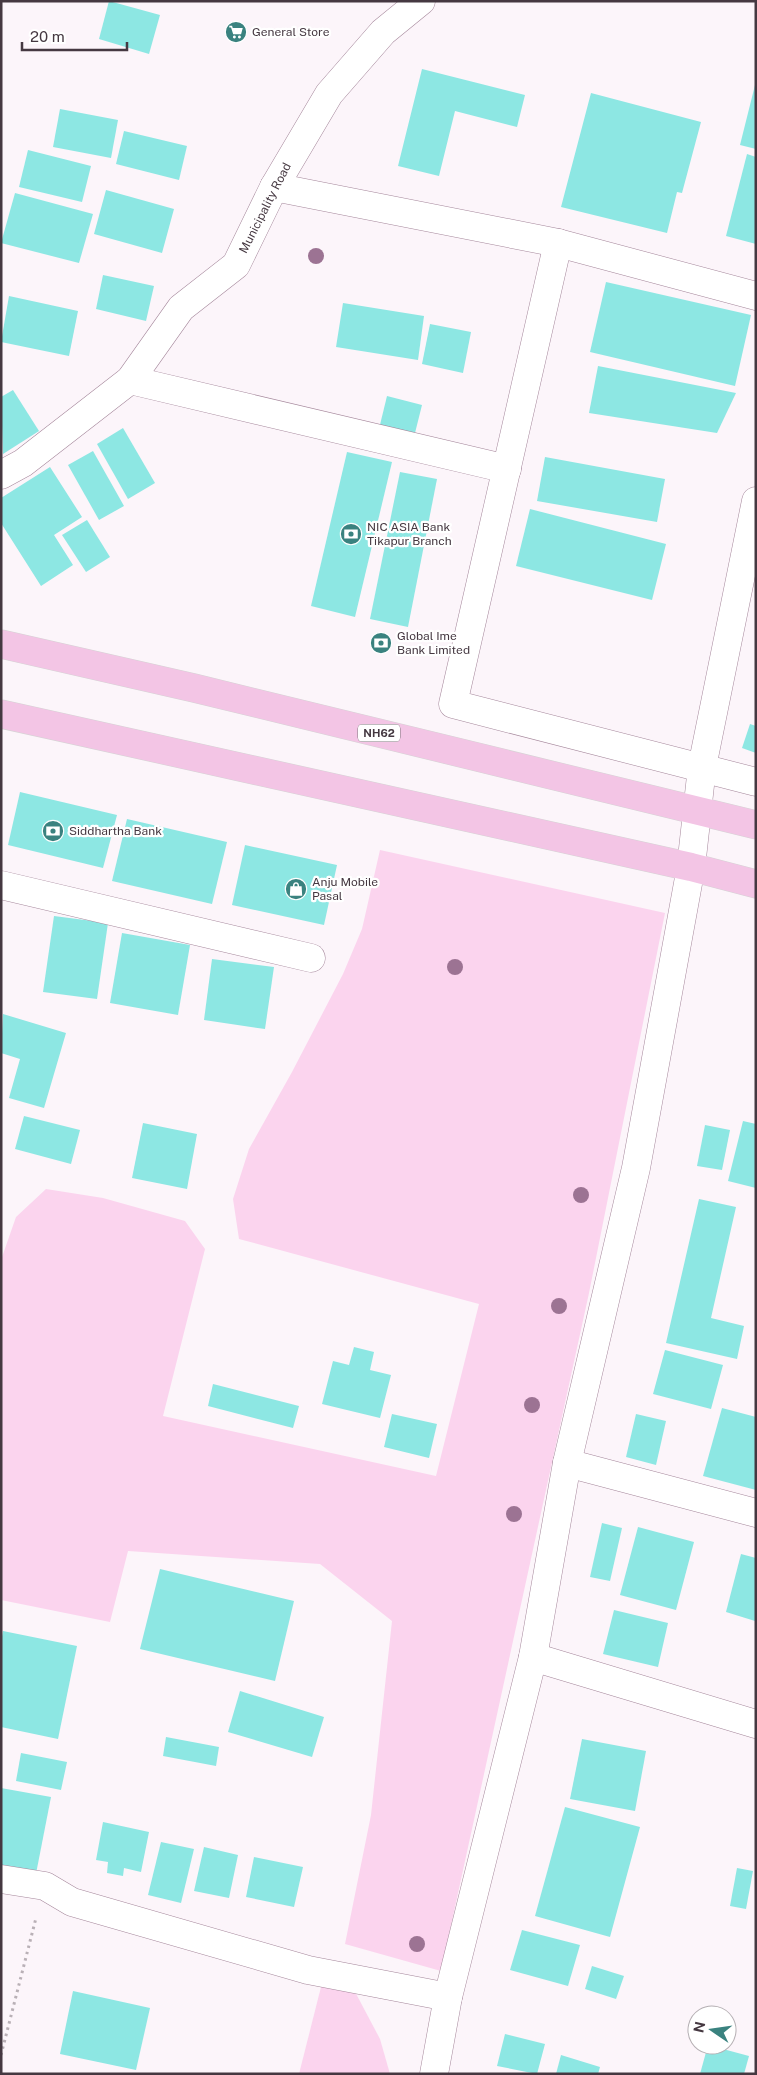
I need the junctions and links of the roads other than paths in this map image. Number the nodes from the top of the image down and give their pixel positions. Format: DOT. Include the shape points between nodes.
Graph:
graph roads {
  1 [pos="421,1"];
  2 [pos="274,187"];
  3 [pos="558,243"];
  4 [pos="756,296"];
  5 [pos="130,380"];
  6 [pos="507,469"];
  7 [pos="1,475"];
  8 [pos="756,501"];
  9 [pos="1,644"];
  10 [pos="1,714"];
  11 [pos="702,767"];
  12 [pos="756,782"];
  13 [pos="697,810"];
  14 [pos="756,825"];
  15 [pos="691,867"];
  16 [pos="756,884"];
  17 [pos="1,885"];
  18 [pos="311,958"];
  19 [pos="567,1463"];
  20 [pos="756,1514"];
  21 [pos="533,1657"];
  22 [pos="756,1724"];
  23 [pos="1,1879"];
  24 [pos="448,1997"];
  25 [pos="434,2074"];
  1 -- 2 [label="street, Municipality Road" via="383,32 328,94"];
  2 -- 3 [label="street"];
  2 -- 5 [label="street, Municipality Road" via="236,264 181,308"];
  3 -- 4 [label="street"];
  3 -- 6 [label="street"];
  5 -- 6 [label="street"];
  5 -- 7 [label="street, Municipality Road" via="23,463"];
  6 -- 11 [label="street" via="453,704"];
  8 -- 11 [label="street"];
  9 -- 13 [label="main road, NH62"];
  10 -- 15 [label="main road"];
  11 -- 12 [label="street"];
  11 -- 13 [label="street"];
  13 -- 14 [label="main road, NH62"];
  13 -- 15 [label="street"];
  15 -- 16 [label="main road"];
  15 -- 19 [label="street" via="636,1168"];
  17 -- 18 [label="street"];
  19 -- 20 [label="street"];
  19 -- 21 [label="street"];
  21 -- 22 [label="street"];
  21 -- 24 [label="street"];
  23 -- 24 [label="street" via="45,1886 72,1902 308,1970"];
  24 -- 25 [label="street"];
}
